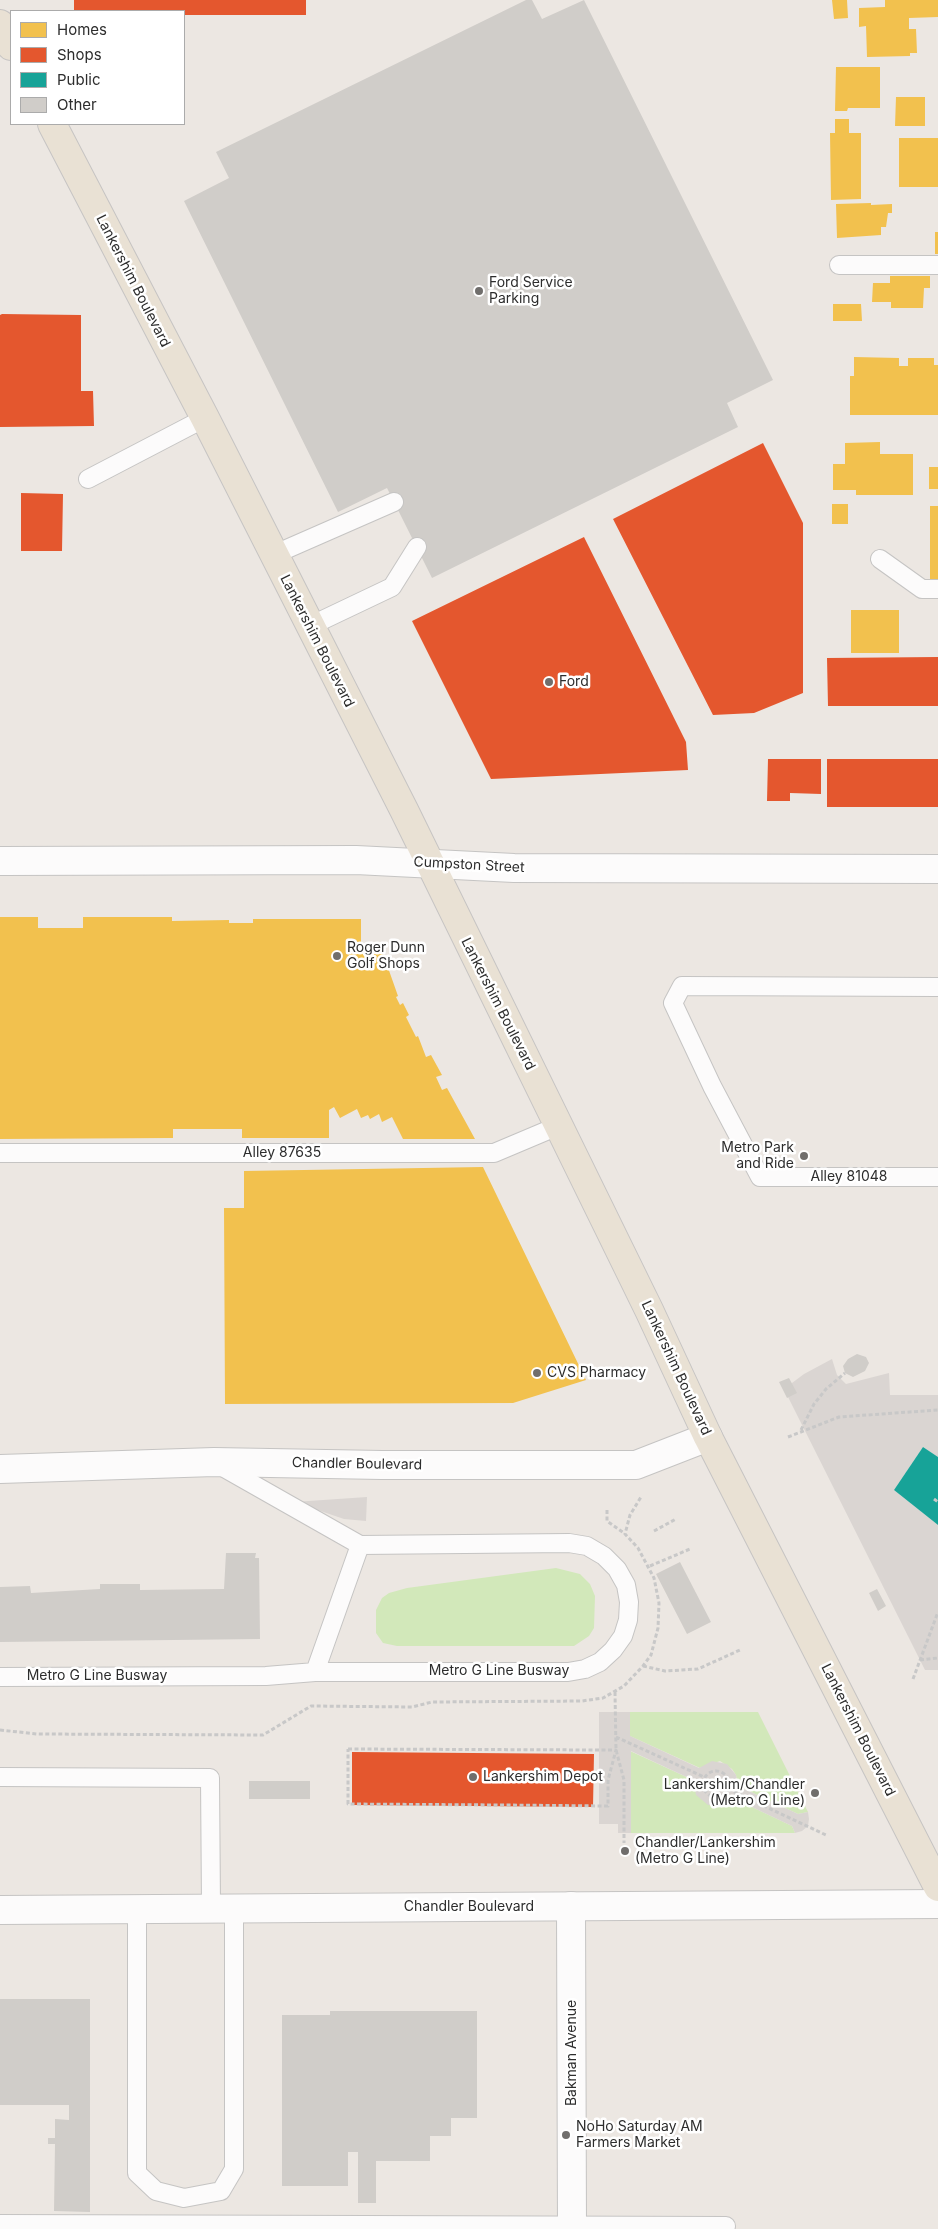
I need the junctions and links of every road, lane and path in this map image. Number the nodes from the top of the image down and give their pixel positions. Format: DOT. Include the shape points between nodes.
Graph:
graph roads {
  1 [pos="0,24"];
  2 [pos="10,44"];
  3 [pos="53,125"];
  4 [pos="839,265"];
  5 [pos="938,265"];
  6 [pos="205,418"];
  7 [pos="88,479"];
  8 [pos="394,502"];
  9 [pos="417,547"];
  10 [pos="273,555"];
  11 [pos="880,559"];
  12 [pos="938,589"];
  13 [pos="310,626"];
  14 [pos="0,862"];
  15 [pos="428,862"];
  16 [pos="938,869"];
  17 [pos="938,987"];
  18 [pos="558,1126"];
  19 [pos="0,1153"];
  20 [pos="938,1177"];
  21 [pos="845,1373"];
  22 [pos="938,1410"];
  23 [pos="801,1431"];
  24 [pos="708,1436"];
  25 [pos="788,1437"];
  26 [pos="214,1462"];
  27 [pos="0,1469"];
  28 [pos="934,1499"];
  29 [pos="938,1502"];
  30 [pos="607,1510"];
  31 [pos="676,1519"];
  32 [pos="654,1532"];
  33 [pos="625,1534"];
  34 [pos="360,1545"];
  35 [pos="690,1549"];
  36 [pos="650,1566"];
  37 [pos="938,1612"];
  38 [pos="740,1650"];
  39 [pos="938,1658"];
  40 [pos="920,1660"];
  41 [pos="643,1666"];
  42 [pos="315,1672"];
  43 [pos="0,1677"];
  44 [pos="913,1679"];
  45 [pos="615,1692"];
  46 [pos="616,1737"];
  47 [pos="616,1750"];
  48 [pos="0,1778"];
  49 [pos="704,1778"];
  50 [pos="728,1788"];
  51 [pos="828,1836"];
  52 [pos="624,1843"];
  53 [pos="938,1887"];
  54 [pos="938,1904"];
  55 [pos="571,1906"];
  56 [pos="138,1908"];
  57 [pos="223,1908"];
  58 [pos="0,1910"];
  59 [pos="0,2224"];
  60 [pos="726,2226"];
  61 [pos="572,2227"];
  1 -- 2 [label="main road"];
  3 -- 6 [label="main road, Lankershim Boulevard"];
  4 -- 5 [label="lane"];
  6 -- 7 [label="lane"];
  6 -- 10 [label="main road, Lankershim Boulevard"];
  8 -- 10 [label="lane"];
  9 -- 13 [label="lane" via="392,587"];
  10 -- 13 [label="main road, Lankershim Boulevard"];
  11 -- 12 [label="lane" via="922,589"];
  13 -- 15 [label="main road, Lankershim Boulevard"];
  14 -- 15 [label="street, Cumpston Street"];
  15 -- 16 [label="street, Cumpston Street" via="514,868"];
  15 -- 18 [label="main road, Lankershim Boulevard"];
  17 -- 20 [label="lane, Alley 81048" via="682,986 673,1004 760,1177"];
  18 -- 19 [label="lane, Alley 87635" via="494,1153"];
  18 -- 24 [label="main road, Lankershim Boulevard"];
  21 -- 23 [label="path" via="814,1404"];
  22 -- 23 [label="path" via="839,1417"];
  23 -- 25 [label="path"];
  24 -- 26 [label="street, Chandler Boulevard" via="636,1465"];
  24 -- 53 [label="main road, Lankershim Boulevard"];
  26 -- 27 [label="street, Chandler Boulevard"];
  26 -- 34 [label="lane"];
  28 -- 29 [label="path"];
  30 -- 33 [label="path" via="607,1521"];
  31 -- 32 [label="path"];
  34 -- 42 [label="lane"];
  34 -- 42 [label="lane, Metro G Line Busway" via="569,1543 587,1546 604,1556 626,1585 629,1611 623,1636 600,1662 568,1672"];
  35 -- 36 [label="path"];
  37 -- 40 [label="path"];
  38 -- 41 [label="path" via="693,1670 665,1671"];
  39 -- 40 [label="path"];
  40 -- 44 [label="path"];
  42 -- 43 [label="lane, Metro G Line Busway" via="266,1676"];
  45 -- 46 [label="path"];
  46 -- 47 [label="path"];
  46 -- 49 [label="path"];
  47 -- 47 [label="path" via="348,1749 348,1804 608,1806 608,1780"];
  47 -- 52 [label="path" via="624,1780"];
  48 -- 57 [label="lane" via="210,1778"];
  49 -- 50 [label="path" via="713,1770 722,1771 728,1777"];
  49 -- 50 [label="path" via="702,1786 710,1796 719,1797"];
  50 -- 51 [label="path"];
  54 -- 55 [label="street, Chandler Boulevard"];
  55 -- 57 [label="street, Chandler Boulevard"];
  55 -- 61 [label="street, Bakman Avenue"];
  56 -- 57 [label="street, Chandler Boulevard"];
  56 -- 57 [label="lane" via="138,2173 156,2191 184,2198 221,2190 234,2170"];
  56 -- 58 [label="street, Chandler Boulevard"];
  59 -- 61 [label="lane"];
  60 -- 61 [label="lane"];
}
